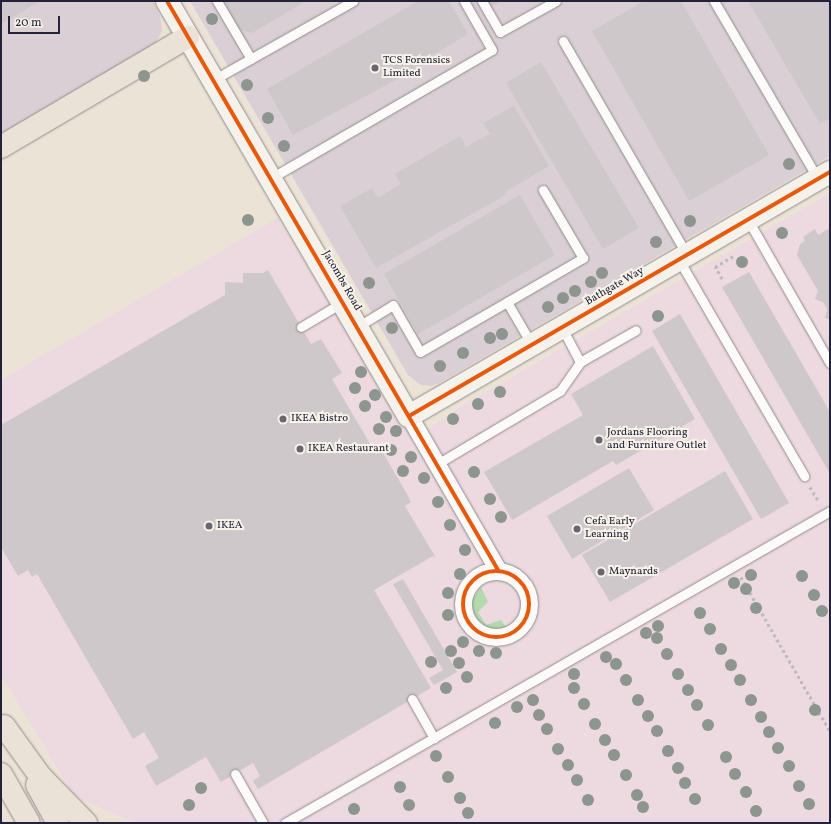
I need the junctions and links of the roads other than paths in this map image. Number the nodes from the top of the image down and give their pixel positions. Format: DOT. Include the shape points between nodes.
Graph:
graph roads {
  1 [pos="167,1"];
  2 [pos="217,1"];
  3 [pos="353,1"];
  4 [pos="464,1"];
  5 [pos="482,1"];
  6 [pos="556,1"];
  7 [pos="714,1"];
  8 [pos="188,37"];
  9 [pos="563,41"];
  10 [pos="251,59"];
  11 [pos="213,80"];
  12 [pos="1,147"];
  13 [pos="824,176"];
  14 [pos="271,178"];
  15 [pos="543,190"];
  16 [pos="748,220"];
  17 [pos="683,258"];
  18 [pos="343,302"];
  19 [pos="507,302"];
  20 [pos="301,327"];
  21 [pos="357,327"];
  22 [pos="562,328"];
  23 [pos="636,330"];
  24 [pos="532,345"];
  25 [pos="580,362"];
  26 [pos="830,363"];
  27 [pos="409,416"];
  28 [pos="437,464"];
  29 [pos="804,476"];
  30 [pos="830,511"];
  31 [pos="498,570"];
  32 [pos="412,699"];
  33 [pos="2,724"];
  34 [pos="434,738"];
  35 [pos="1,774"];
  36 [pos="234,774"];
  37 [pos="29,823"];
  38 [pos="58,823"];
  39 [pos="86,823"];
  40 [pos="263,823"];
  41 [pos="285,823"];
  1 -- 8 [label="street, Jacombs Road"];
  2 -- 10 [label="lane"];
  3 -- 10 [label="lane"];
  4 -- 14 [label="lane" via="492,50"];
  5 -- 6 [label="lane" via="500,32"];
  7 -- 13 [label="lane"];
  8 -- 11 [label="street, Jacombs Road"];
  8 -- 12 [label="highway"];
  9 -- 17 [label="lane"];
  10 -- 11 [label="lane"];
  11 -- 14 [label="street, Jacombs Road"];
  13 -- 16 [label="street, Bathgate Way"];
  14 -- 18 [label="street, Jacombs Road"];
  15 -- 19 [label="lane" via="583,258"];
  16 -- 17 [label="street, Bathgate Way"];
  16 -- 26 [label="lane"];
  17 -- 22 [label="street, Bathgate Way"];
  17 -- 29 [label="lane"];
  18 -- 20 [label="lane"];
  18 -- 21 [label="street, Jacombs Road"];
  19 -- 21 [label="lane" via="420,352 393,305"];
  19 -- 24 [label="lane"];
  21 -- 27 [label="street, Jacombs Road"];
  22 -- 24 [label="street, Bathgate Way"];
  22 -- 25 [label="lane"];
  23 -- 25 [label="lane"];
  24 -- 27 [label="street, Bathgate Way"];
  25 -- 28 [label="lane" via="560,391"];
  27 -- 28 [label="street, Jacombs Road"];
  28 -- 31 [label="street, Jacombs Road"];
  30 -- 34 [label="lane"];
  32 -- 34 [label="lane"];
  33 -- 38 [label="highway"];
  33 -- 39 [label="highway" via="40,776"];
  34 -- 41 [label="lane"];
  35 -- 37 [label="highway"];
  36 -- 40 [label="lane"];
}
